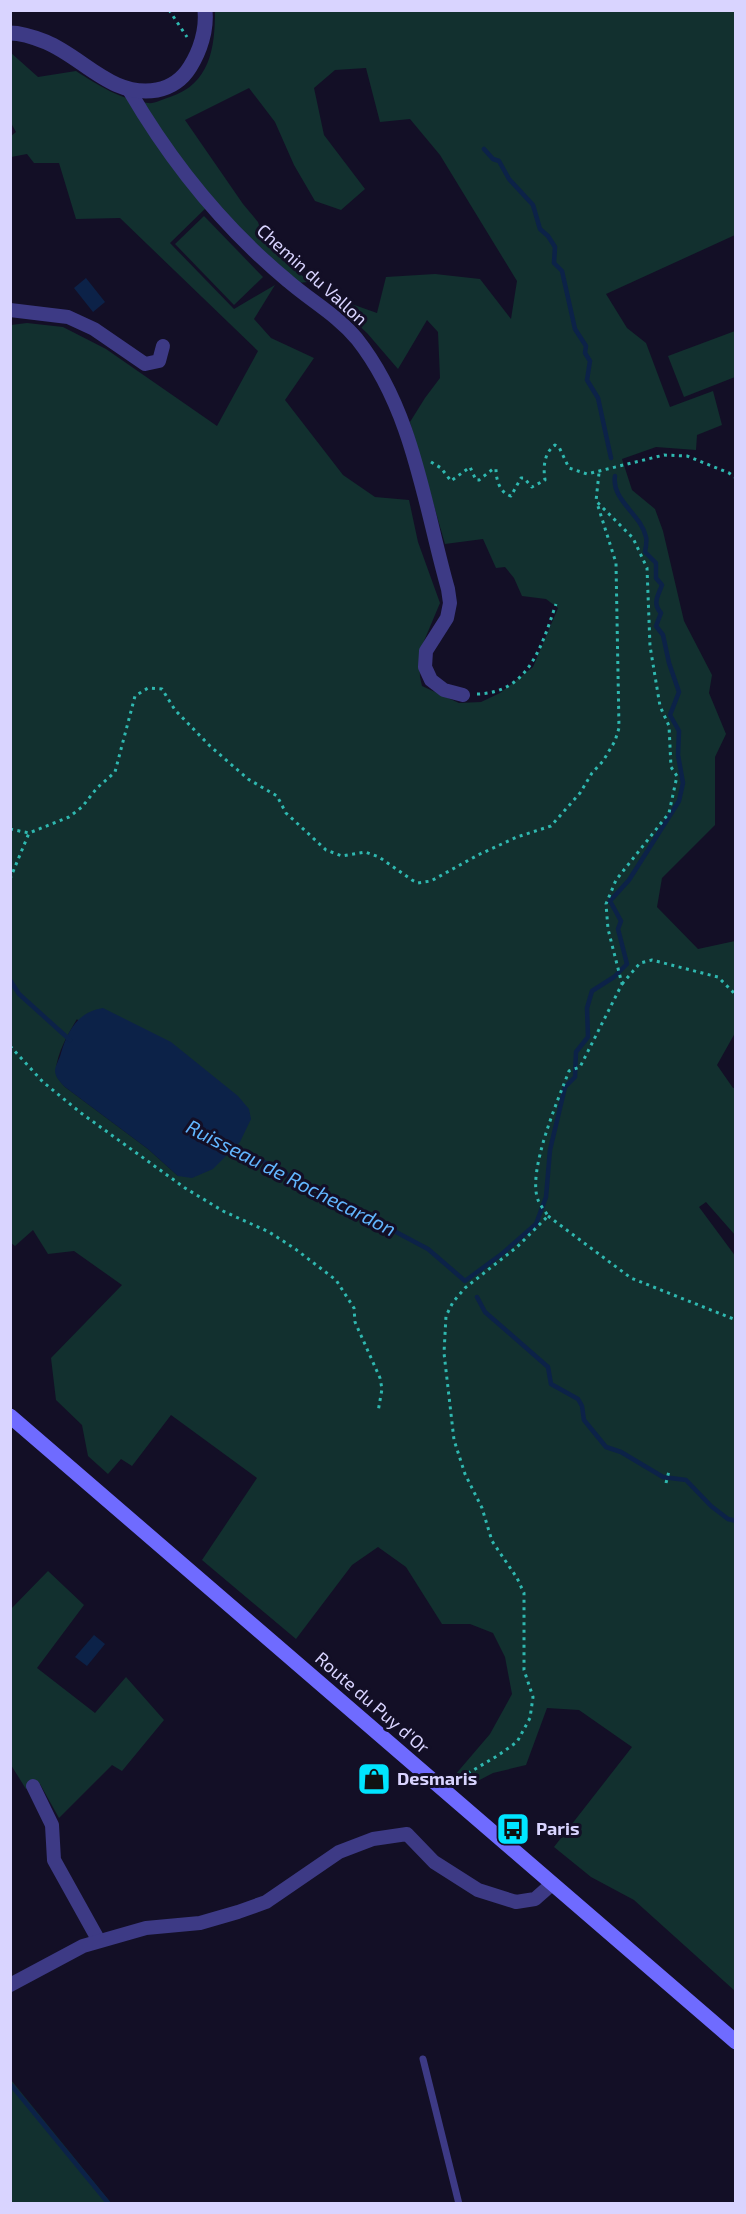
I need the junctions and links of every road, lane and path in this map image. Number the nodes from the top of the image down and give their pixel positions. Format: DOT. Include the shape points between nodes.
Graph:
graph roads {
  1 [pos="169,10"];
  2 [pos="205,10"];
  3 [pos="10,33"];
  4 [pos="199,52"];
  5 [pos="129,90"];
  6 [pos="10,310"];
  7 [pos="163,346"];
  8 [pos="415,460"];
  9 [pos="599,473"];
  10 [pos="735,478"];
  11 [pos="596,501"];
  12 [pos="556,604"];
  13 [pos="463,694"];
  14 [pos="10,829"];
  15 [pos="29,833"];
  16 [pos="10,879"];
  17 [pos="622,984"];
  18 [pos="735,995"];
  19 [pos="10,1046"];
  20 [pos="548,1216"];
  21 [pos="735,1320"];
  22 [pos="378,1412"];
  23 [pos="10,1416"];
  24 [pos="669,1471"];
  25 [pos="666,1483"];
  26 [pos="33,1786"];
  27 [pos="444,1791"];
  28 [pos="552,1884"];
  29 [pos="99,1941"];
  30 [pos="11,1985"];
  31 [pos="735,2042"];
  32 [pos="423,2059"];
  33 [pos="459,2204"];
  1 -- 4 [label="path"];
  2 -- 4 [label="street"];
  3 -- 5 [label="street" via="46,42"];
  4 -- 5 [label="street" via="186,73 170,88"];
  5 -- 8 [label="street, Chemin du Vallon" via="183,174 219,214 356,339 386,383"];
  6 -- 7 [label="street" via="68,317 94,328 145,364 159,361"];
  8 -- 9 [label="path" via="433,463 451,481 470,467 476,480 496,469 496,480 511,496 521,478 532,487 545,480 546,454 555,445 569,468"];
  8 -- 13 [label="street, Chemin du Vallon" via="450,603 447,618 426,651 425,667 430,680 444,690"];
  9 -- 10 [label="path" via="664,455 687,456"];
  9 -- 11 [label="path"];
  11 -- 15 [label="path" via="615,563 619,728 603,761 551,826 478,855 432,881 418,883 379,857 365,852 342,856 326,850 286,813 277,796 248,779 210,746 175,711 162,689 148,688 135,696 115,772 69,817"];
  11 -- 17 [label="path" via="633,538 647,568 650,646 660,706 669,726 671,767 676,776 669,813 616,880 606,904"];
  12 -- 13 [label="path" via="527,672 510,686 490,694"];
  14 -- 15 [label="path"];
  15 -- 16 [label="path"];
  17 -- 18 [label="path" via="640,963 652,960 718,977"];
  17 -- 20 [label="path" via="580,1067 568,1071 542,1147 538,1199"];
  19 -- 22 [label="path" via="43,1082 81,1113 185,1188 269,1232 336,1280 354,1308 380,1378"];
  20 -- 21 [label="path" via="631,1278"];
  20 -- 27 [label="path" via="517,1247 465,1288 446,1316 444,1353 454,1440 492,1541 524,1593 524,1670 533,1697 530,1718 517,1742 459,1777"];
  23 -- 27 [label="main road, Route du Puy d'Or"];
  24 -- 25 [label="path"];
  26 -- 29 [label="street" via="52,1825 54,1860"];
  27 -- 28 [label="main road, Route du Puy d'Or"];
  28 -- 29 [label="street" via="535,1899 516,1902 478,1890 434,1862 407,1834 373,1839 339,1852 266,1902 238,1912 200,1923 146,1928"];
  28 -- 31 [label="main road, Route du Puy d'Or"];
  29 -- 30 [label="street"];
  32 -- 33 [label="lane"];
}
